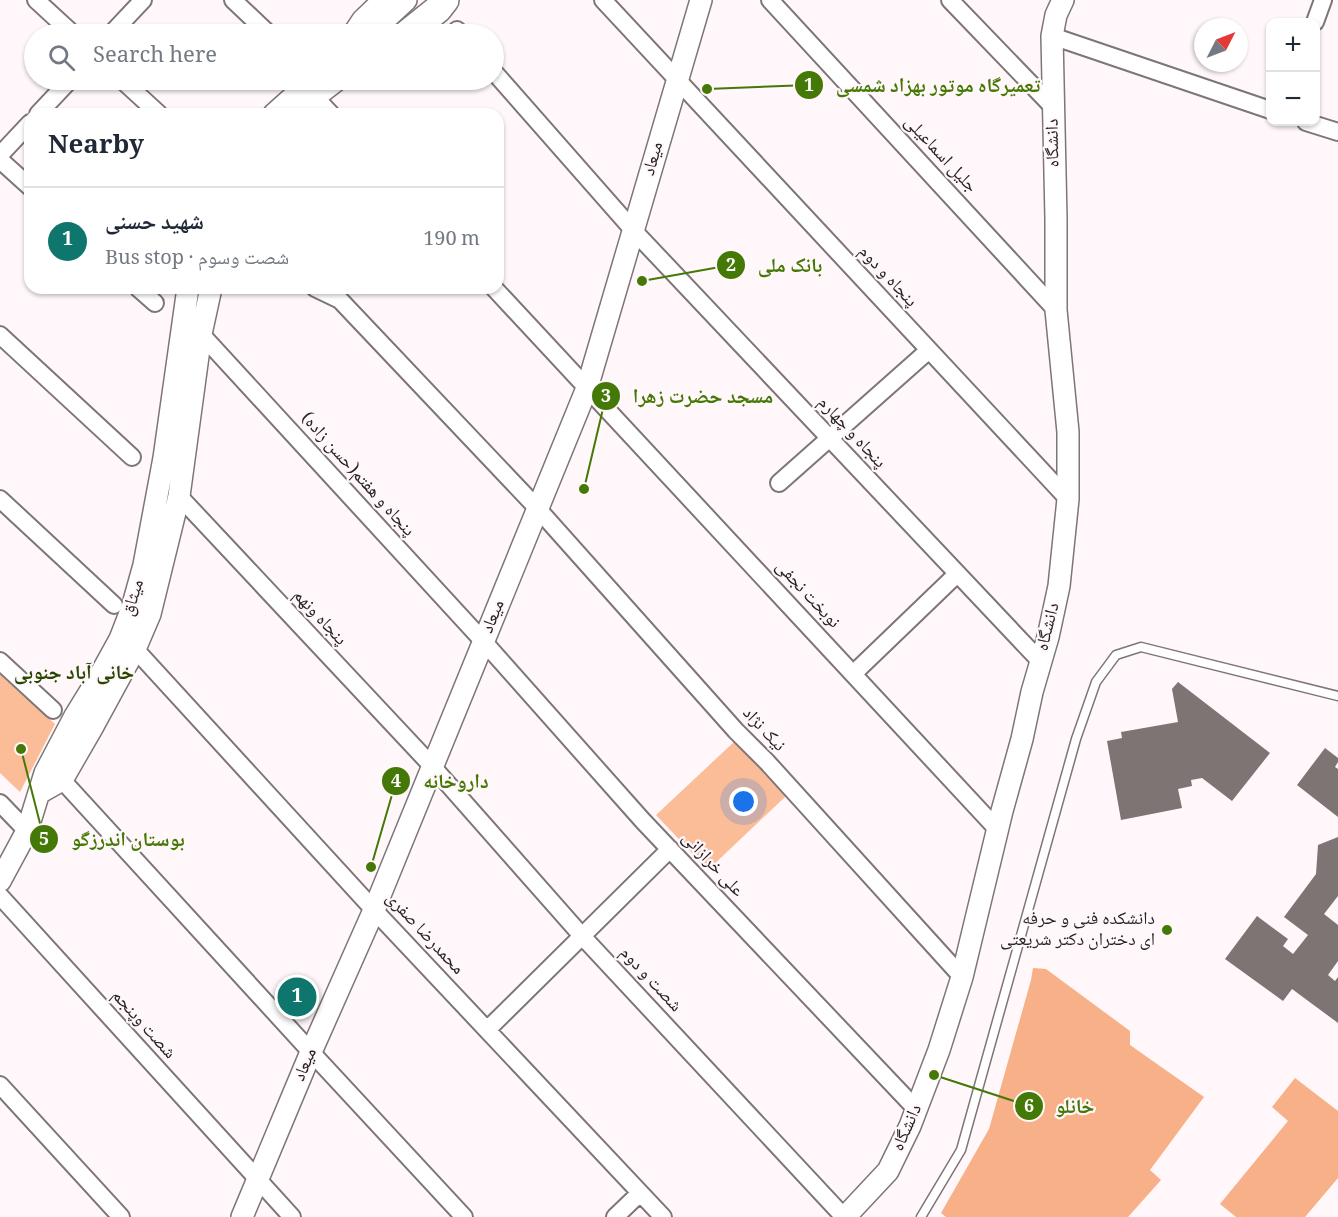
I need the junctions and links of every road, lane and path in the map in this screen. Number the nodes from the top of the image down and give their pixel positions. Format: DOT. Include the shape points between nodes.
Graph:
graph roads {
  1 [pos="36,0"];
  2 [pos="143,0"];
  3 [pos="232,0"];
  4 [pos="388,0"];
  5 [pos="406,0"];
  6 [pos="421,0"];
  7 [pos="445,0"];
  8 [pos="603,0"];
  9 [pos="701,0"];
  10 [pos="770,0"];
  11 [pos="950,0"];
  12 [pos="1063,0"];
  13 [pos="1323,0"];
  14 [pos="1316,18"];
  15 [pos="62,24"];
  16 [pos="120,24"];
  17 [pos="258,24"];
  18 [pos="364,24"];
  19 [pos="379,24"];
  20 [pos="400,24"];
  21 [pos="419,24"];
  22 [pos="1052,36"];
  23 [pos="677,81"];
  24 [pos="504,83"];
  25 [pos="61,90"];
  26 [pos="133,90"];
  27 [pos="310,90"];
  28 [pos="312,90"];
  29 [pos="314,90"];
  30 [pos="44,108"];
  31 [pos="152,108"];
  32 [pos="282,108"];
  33 [pos="301,108"];
  34 [pos="327,108"];
  35 [pos="1054,108"];
  36 [pos="1266,109"];
  37 [pos="1319,126"];
  38 [pos="24,130"];
  39 [pos="1338,132"];
  40 [pos="0,158"];
  41 [pos="24,182"];
  42 [pos="633,230"];
  43 [pos="145,294"];
  44 [pos="187,294"];
  45 [pos="210,294"];
  46 [pos="328,294"];
  47 [pos="500,294"];
  48 [pos="155,303"];
  49 [pos="1056,310"];
  50 [pos="201,334"];
  51 [pos="0,335"];
  52 [pos="929,350"];
  53 [pos="587,388"];
  54 [pos="830,438"];
  55 [pos="132,457"];
  56 [pos="779,483"];
  57 [pos="178,496"];
  58 [pos="0,499"];
  59 [pos="1068,499"];
  60 [pos="538,509"];
  61 [pos="957,574"];
  62 [pos="114,605"];
  63 [pos="484,642"];
  64 [pos="127,644"];
  65 [pos="0,661"];
  66 [pos="1041,662"];
  67 [pos="853,674"];
  68 [pos="1338,696"];
  69 [pos="52,710"];
  70 [pos="432,766"];
  71 [pos="62,780"];
  72 [pos="39,794"];
  73 [pos="0,803"];
  74 [pos="997,829"];
  75 [pos="27,831"];
  76 [pos="670,849"];
  77 [pos="0,881"];
  78 [pos="0,896"];
  79 [pos="374,910"];
  80 [pos="582,936"];
  81 [pos="962,977"];
  82 [pos="487,1030"];
  83 [pos="310,1052"];
  84 [pos="0,1085"];
  85 [pos="917,1110"];
  86 [pos="258,1179"];
  87 [pos="640,1193"];
  88 [pos="121,1217"];
  89 [pos="242,1217"];
  90 [pos="292,1217"];
  91 [pos="464,1217"];
  92 [pos="615,1217"];
  93 [pos="663,1217"];
  94 [pos="845,1217"];
  95 [pos="921,1217"];
  1 -- 15 [label="street"];
  2 -- 16 [label="street"];
  3 -- 17 [label="street"];
  4 -- 18 [label="highway"];
  5 -- 19 [label="street"];
  6 -- 20 [label="street"];
  7 -- 21 [label="highway"];
  8 -- 23 [label="street, پنجاه و دوم"];
  9 -- 23 [label="street, میعاد"];
  10 -- 49 [label="street, جلیل اسماعیلی"];
  11 -- 35 [label="street"];
  12 -- 22 [label="street, دانشگاه"];
  13 -- 14 [label="street"];
  22 -- 35 [label="street, دانشگاه"];
  22 -- 36 [label="street"];
  23 -- 42 [label="street, میعاد"];
  23 -- 52 [label="street, پنجاه و دوم"];
  24 -- 42 [label="street, پنجاه و چهارم"];
  25 -- 30 [label="street"];
  26 -- 31 [label="street"];
  27 -- 32 [label="street"];
  28 -- 33 [label="street"];
  29 -- 34 [label="street"];
  35 -- 49 [label="street, دانشگاه"];
  37 -- 39 [label="street"];
  38 -- 40 [label="street"];
  40 -- 41 [label="street"];
  42 -- 53 [label="street, میعاد"];
  42 -- 54 [label="street, پنجاه و چهارم"];
  43 -- 48 [label="street"];
  44 -- 64 [label="street, میثاق" via="164,458"];
  45 -- 50 [label="street, میثاق"];
  46 -- 60 [label="street, نیک نژاد" via="340,300"];
  47 -- 53 [label="street, نوبخت نجفی"];
  49 -- 59 [label="street, دانشگاه" via="1068,432"];
  50 -- 57 [label="street, میثاق"];
  50 -- 63 [label="street, (حسن زاده)پنجاه و هفتم"];
  51 -- 55 [label="street"];
  52 -- 54 [label="street"];
  52 -- 59 [label="street, پنجاه و دوم"];
  53 -- 60 [label="street, میعاد"];
  53 -- 67 [label="street, نوبخت نجفی"];
  54 -- 56 [label="street"];
  54 -- 61 [label="street, پنجاه و چهارم"];
  57 -- 64 [label="street, میثاق" via="150,614"];
  57 -- 70 [label="street, پنجاه ونهم"];
  58 -- 62 [label="street"];
  59 -- 66 [label="street, دانشگاه" via="1059,586"];
  60 -- 63 [label="street, میعاد"];
  60 -- 81 [label="street, نیک نژاد"];
  61 -- 66 [label="street, پنجاه و چهارم"];
  61 -- 67 [label="street"];
  63 -- 70 [label="street, میعاد"];
  63 -- 76 [label="street, علی خرازانی"];
  64 -- 71 [label="street, میثاق" via="92,728"];
  64 -- 72 [label="street, میثاق" via="99,677 75,716 45,772"];
  64 -- 79 [label="street, محمدرضا صفری"];
  65 -- 69 [label="street"];
  66 -- 74 [label="street, دانشگاه"];
  67 -- 74 [label="street, نوبخت نجفی"];
  68 -- 95 [label="lane" via="1141,646 1116,655 1096,682 1076,739 961,1150"];
  70 -- 79 [label="street, میعاد"];
  70 -- 80 [label="street, شصت و دوم"];
  71 -- 72 [label="street"];
  71 -- 83 [label="street"];
  72 -- 75 [label="street, میثاق"];
  73 -- 75 [label="street"];
  74 -- 81 [label="street, دانشگاه"];
  75 -- 77 [label="street, میثاق"];
  76 -- 80 [label="street"];
  76 -- 85 [label="street, علی خرازانی"];
  78 -- 86 [label="street, شصت وپنجم"];
  79 -- 82 [label="street, محمدرضا صفری"];
  79 -- 83 [label="street, میعاد"];
  80 -- 82 [label="street"];
  80 -- 94 [label="street, شصت و دوم"];
  81 -- 85 [label="street, دانشگاه"];
  82 -- 87 [label="street, محمدرضا صفری"];
  83 -- 86 [label="street, میعاد"];
  83 -- 91 [label="street"];
  84 -- 88 [label="street"];
  85 -- 94 [label="street, دانشگاه" via="888,1171"];
  86 -- 89 [label="street, میعاد"];
  86 -- 90 [label="street, شصت وپنجم"];
  87 -- 92 [label="street"];
  87 -- 93 [label="street, محمدرضا صفری"];
}
